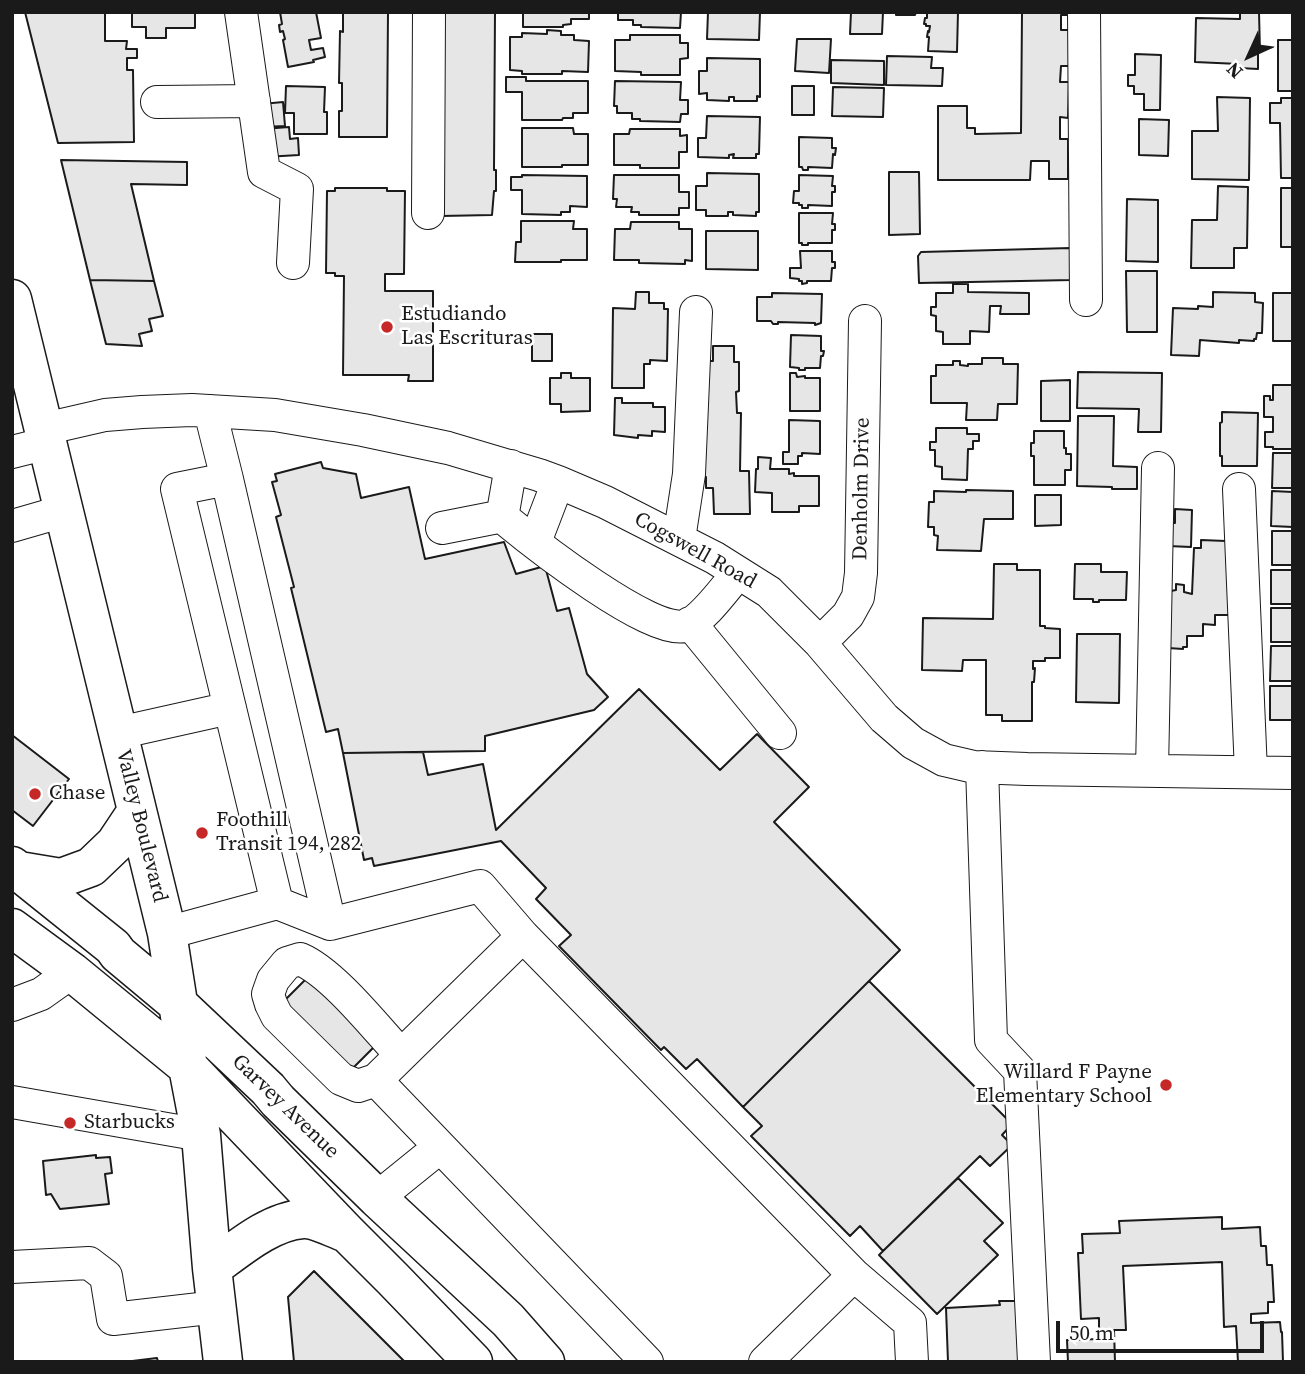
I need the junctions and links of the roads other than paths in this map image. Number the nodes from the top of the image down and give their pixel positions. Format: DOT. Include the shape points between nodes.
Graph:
graph roads {
  1 [pos="241,12"];
  2 [pos="429,12"];
  3 [pos="1084,12"];
  4 [pos="254,101"];
  5 [pos="157,102"];
  6 [pos="428,213"];
  7 [pos="293,263"];
  8 [pos="12,299"];
  9 [pos="1086,300"];
  10 [pos="696,312"];
  11 [pos="865,321"];
  12 [pos="210,411"];
  13 [pos="35,442"];
  14 [pos="511,466"];
  15 [pos="1158,468"];
  16 [pos="227,479"];
  17 [pos="558,482"];
  18 [pos="1240,489"];
  19 [pos="64,511"];
  20 [pos="503,516"];
  21 [pos="12,526"];
  22 [pos="442,528"];
  23 [pos="679,539"];
  24 [pos="535,542"];
  25 [pos="738,573"];
  26 [pos="690,623"];
  27 [pos="820,643"];
  28 [pos="230,708"];
  29 [pos="118,733"];
  30 [pos="780,733"];
  31 [pos="982,767"];
  32 [pos="1152,771"];
  33 [pos="1251,772"];
  34 [pos="1293,773"];
  35 [pos="137,811"];
  36 [pos="15,868"];
  37 [pos="277,903"];
  38 [pos="330,924"];
  39 [pos="12,928"];
  40 [pos="167,933"];
  41 [pos="523,936"];
  42 [pos="72,972"];
  43 [pos="12,1005"];
  44 [pos="179,1005"];
  45 [pos="401,1055"];
  46 [pos="188,1067"];
  47 [pos="376,1080"];
  48 [pos="12,1102"];
  49 [pos="201,1135"];
  50 [pos="440,1147"];
  51 [pos="377,1198"];
  52 [pos="346,1232"];
  53 [pos="12,1268"];
  54 [pos="212,1268"];
  55 [pos="854,1275"];
  56 [pos="217,1307"];
  57 [pos="639,1359"];
  58 [pos="223,1362"];
  59 [pos="473,1362"];
  60 [pos="545,1362"];
  61 [pos="765,1362"];
  62 [pos="912,1362"];
  63 [pos="1034,1362"];
  1 -- 4 [label="street"];
  2 -- 6 [label="street"];
  3 -- 9 [label="street"];
  4 -- 5 [label="street"];
  4 -- 7 [label="street" via="264,172 298,189"];
  8 -- 13 [label="main road, Valley Boulevard"];
  10 -- 23 [label="street" via="689,474"];
  11 -- 27 [label="street, Denholm Drive" via="858,597 848,615"];
  12 -- 13 [label="street, Cogswell Road" via="105,415"];
  12 -- 14 [label="street, Cogswell Road" via="275,415 363,430"];
  12 -- 16 [label="street"];
  13 -- 19 [label="main road, Valley Boulevard"];
  14 -- 17 [label="street, Cogswell Road"];
  14 -- 20 [label="street"];
  15 -- 32 [label="street"];
  16 -- 28 [label="street" via="177,489"];
  16 -- 38 [label="street"];
  17 -- 23 [label="street, Cogswell Road"];
  17 -- 24 [label="street"];
  18 -- 33 [label="street"];
  19 -- 21 [label="street"];
  19 -- 29 [label="main road, Valley Boulevard"];
  20 -- 22 [label="street"];
  20 -- 24 [label="street"];
  23 -- 25 [label="street, Cogswell Road"];
  24 -- 26 [label="street" via="622,604 669,625"];
  25 -- 26 [label="street"];
  25 -- 27 [label="street, Cogswell Road" via="769,593"];
  26 -- 30 [label="street"];
  27 -- 31 [label="street, Cogswell Road" via="884,718 913,743 944,760"];
  28 -- 29 [label="street"];
  28 -- 37 [label="street"];
  29 -- 35 [label="main road, Valley Boulevard"];
  31 -- 32 [label="street, Cogswell Road"];
  31 -- 63 [label="street" via="991,1040 1020,1071"];
  32 -- 33 [label="street, Cogswell Road"];
  33 -- 34 [label="street, Cogswell Road"];
  35 -- 36 [label="main road" via="116,844 91,867 61,878"];
  35 -- 40 [label="main road, Valley Boulevard"];
  36 -- 44 [label="main road, Garvey Avenue"];
  37 -- 38 [label="street"];
  37 -- 40 [label="street"];
  38 -- 41 [label="street" via="480,886"];
  39 -- 42 [label="main road, Garvey Avenue"];
  40 -- 44 [label="main road, Valley Boulevard"];
  41 -- 45 [label="street"];
  41 -- 55 [label="street"];
  42 -- 43 [label="street" via="41,994"];
  42 -- 46 [label="main road, Garvey Avenue"];
  44 -- 46 [label="main road, Valley Boulevard"];
  44 -- 51 [label="main road, Garvey Avenue"];
  45 -- 47 [label="street"];
  45 -- 47 [label="street" via="312,964 300,959 287,963 268,994 277,1016 341,1079 358,1086"];
  46 -- 49 [label="main road, Valley Boulevard"];
  46 -- 52 [label="main road, Garvey Avenue"];
  47 -- 50 [label="street"];
  48 -- 49 [label="street"];
  49 -- 54 [label="main road, Valley Boulevard"];
  50 -- 51 [label="street"];
  50 -- 57 [label="street"];
  51 -- 60 [label="main road, Garvey Avenue" via="508,1320"];
  52 -- 54 [label="main road" via="305,1218 279,1224"];
  52 -- 59 [label="main road, Garvey Avenue"];
  53 -- 56 [label="street" via="89,1263 106,1276 113,1319"];
  54 -- 56 [label="main road, Valley Boulevard"];
  55 -- 61 [label="street"];
  55 -- 62 [label="street" via="910,1323"];
  56 -- 58 [label="main road, Valley Boulevard"];
}
